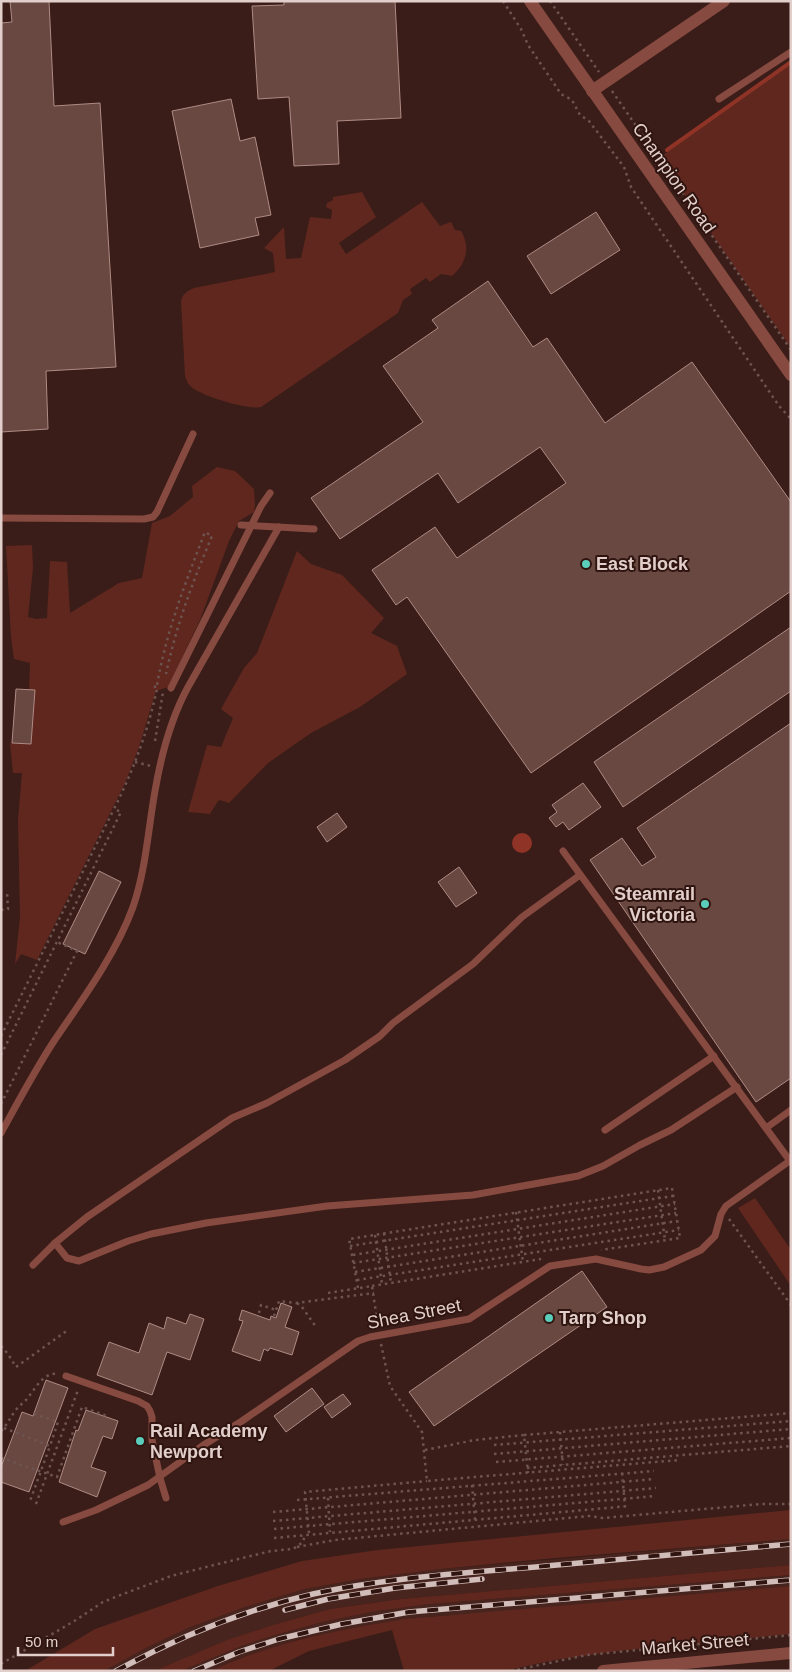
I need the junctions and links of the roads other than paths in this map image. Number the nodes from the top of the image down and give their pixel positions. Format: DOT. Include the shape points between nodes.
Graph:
graph roads {
  1 [pos="530,1"];
  2 [pos="718,3"];
  3 [pos="791,52"];
  4 [pos="592,91"];
  5 [pos="719,99"];
  6 [pos="791,375"];
  7 [pos="193,434"];
  8 [pos="270,493"];
  9 [pos="1,518"];
  10 [pos="241,525"];
  11 [pos="251,526"];
  12 [pos="279,527"];
  13 [pos="314,529"];
  14 [pos="167,689"];
  15 [pos="563,851"];
  16 [pos="580,875"];
  17 [pos="714,1056"];
  18 [pos="736,1087"];
  19 [pos="791,1110"];
  20 [pos="766,1128"];
  21 [pos="605,1130"];
  22 [pos="1,1133"];
  23 [pos="791,1161"];
  24 [pos="55,1243"];
  25 [pos="33,1265"];
  26 [pos="66,1376"];
  27 [pos="160,1478"];
  28 [pos="166,1498"];
  29 [pos="63,1522"];
  30 [pos="791,1653"];
  31 [pos="609,1670"];
  1 -- 4 [label="street, Champion Road"];
  2 -- 4 [label="street"];
  3 -- 5 [label="lane"];
  4 -- 6 [label="street, Champion Road"];
  7 -- 9 [label="lane" via="157,512 150,518"];
  8 -- 11 [label="lane"];
  10 -- 11 [label="lane"];
  11 -- 12 [label="lane"];
  11 -- 14 [label="lane"];
  12 -- 13 [label="lane"];
  12 -- 22 [label="lane" via="176,712 159,772 143,873 126,923"];
  15 -- 16 [label="lane"];
  16 -- 17 [label="lane"];
  16 -- 24 [label="lane" via="522,917 473,964 380,1036 345,1060 267,1103 232,1118 94,1212"];
  17 -- 18 [label="lane"];
  17 -- 21 [label="lane"];
  18 -- 20 [label="lane"];
  18 -- 24 [label="lane" via="671,1130 578,1176 473,1195 327,1206 206,1224 151,1234 79,1261 67,1258"];
  19 -- 20 [label="lane"];
  20 -- 23 [label="lane"];
  23 -- 27 [label="lane, Shea Street" via="726,1206 715,1236 701,1250 650,1270 596,1259 550,1266 469,1319 364,1338 197,1449"];
  24 -- 25 [label="lane"];
  26 -- 27 [label="lane" via="147,1406 152,1417 152,1440"];
  27 -- 28 [label="lane"];
  27 -- 29 [label="lane, Shea Street" via="96,1510"];
  30 -- 31 [label="street, Market Street"];
}
